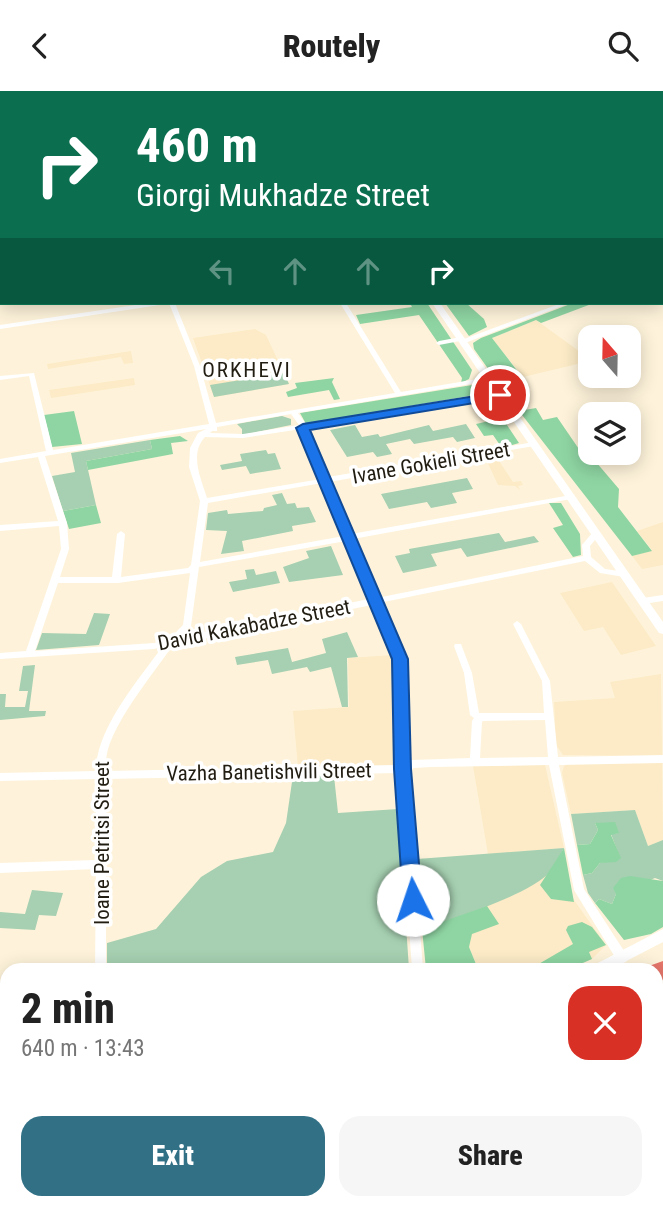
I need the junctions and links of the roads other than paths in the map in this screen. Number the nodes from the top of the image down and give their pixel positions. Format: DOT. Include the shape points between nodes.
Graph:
graph roads {
  1 [pos="147,305"];
  2 [pos="173,305"];
  3 [pos="344,305"];
  4 [pos="437,305"];
  5 [pos="561,305"];
  6 [pos="0,327"];
  7 [pos="462,341"];
  8 [pos="439,343"];
  9 [pos="0,379"];
  10 [pos="489,380"];
  11 [pos="400,395"];
  12 [pos="500,395"];
  13 [pos="294,413"];
  14 [pos="226,423"];
  15 [pos="215,425"];
  16 [pos="303,428"];
  17 [pos="179,431"];
  18 [pos="201,435"];
  19 [pos="227,438"];
  20 [pos="534,444"];
  21 [pos="194,452"];
  22 [pos="45,453"];
  23 [pos="0,460"];
  24 [pos="324,482"];
  25 [pos="570,497"];
  26 [pos="204,501"];
  27 [pos="62,523"];
  28 [pos="0,528"];
  29 [pos="121,534"];
  30 [pos="596,534"];
  31 [pos="349,539"];
  32 [pos="587,558"];
  33 [pos="197,565"];
  34 [pos="624,574"];
  35 [pos="56,580"];
  36 [pos="118,580"];
  37 [pos="663,598"];
  38 [pos="377,601"];
  39 [pos="643,601"];
  40 [pos="517,624"];
  41 [pos="663,630"];
  42 [pos="171,642"];
  43 [pos="458,646"];
  44 [pos="29,655"];
  45 [pos="0,656"];
  46 [pos="550,716"];
  47 [pos="481,717"];
  48 [pos="663,759"];
  49 [pos="553,760"];
  50 [pos="475,761"];
  51 [pos="403,769"];
  52 [pos="0,777"];
  53 [pos="100,777"];
  54 [pos="100,864"];
  55 [pos="0,868"];
  56 [pos="663,935"];
  57 [pos="622,958"];
  58 [pos="101,963"];
  59 [pos="418,963"];
  60 [pos="612,963"];
  1 -- 6 [label="street"];
  2 -- 15 [label="street"];
  3 -- 11 [label="street"];
  4 -- 7 [label="street"];
  5 -- 7 [label="street"];
  7 -- 8 [label="street"];
  7 -- 10 [label="street"];
  9 -- 22 [label="street" via="32,374"];
  10 -- 11 [label="street"];
  10 -- 12 [label="street"];
  11 -- 13 [label="street"];
  12 -- 16 [label="street"];
  12 -- 20 [label="street"];
  13 -- 14 [label="street"];
  13 -- 16 [label="street"];
  14 -- 15 [label="street"];
  14 -- 19 [label="street" via="239,429"];
  15 -- 17 [label="street"];
  15 -- 18 [label="street"];
  15 -- 19 [label="street" via="215,433"];
  16 -- 19 [label="street"];
  16 -- 24 [label="street"];
  17 -- 18 [label="street"];
  17 -- 22 [label="street"];
  18 -- 19 [label="street"];
  18 -- 21 [label="street"];
  19 -- 21 [label="street"];
  20 -- 24 [label="street, Ivane Gokieli Street"];
  20 -- 25 [label="street"];
  21 -- 26 [label="street, Ioane Petritsi Street" via="193,467"];
  22 -- 23 [label="street"];
  22 -- 27 [label="street"];
  24 -- 26 [label="street, Ivane Gokieli Street"];
  24 -- 31 [label="street"];
  25 -- 30 [label="street"];
  25 -- 31 [label="street"];
  26 -- 33 [label="street, Ioane Petritsi Street"];
  27 -- 28 [label="street"];
  27 -- 35 [label="street" via="65,549"];
  29 -- 36 [label="street"];
  30 -- 32 [label="street" via="586,544"];
  30 -- 34 [label="street"];
  31 -- 33 [label="street"];
  31 -- 38 [label="street"];
  32 -- 34 [label="street" via="603,571"];
  32 -- 38 [label="street, David Kakabadze Street"];
  33 -- 36 [label="street" via="191,570"];
  33 -- 42 [label="street, Ioane Petritsi Street" via="187,625"];
  34 -- 39 [label="street"];
  35 -- 36 [label="street"];
  35 -- 44 [label="street"];
  37 -- 39 [label="street"];
  38 -- 42 [label="street, David Kakabadze Street"];
  38 -- 51 [label="street" via="402,669"];
  39 -- 41 [label="street"];
  40 -- 46 [label="street" via="546,681"];
  42 -- 44 [label="street, David Kakabadze Street"];
  42 -- 53 [label="street, Ioane Petritsi Street" via="122,711 104,746"];
  43 -- 47 [label="street" via="475,715"];
  44 -- 45 [label="street, David Kakabadze Street"];
  46 -- 47 [label="street"];
  46 -- 49 [label="street"];
  47 -- 50 [label="street"];
  48 -- 49 [label="street, Vazha Banetishvili Street"];
  49 -- 50 [label="street, Vazha Banetishvili Street"];
  49 -- 57 [label="street" via="579,890"];
  50 -- 51 [label="street, Vazha Banetishvili Street" via="412,764"];
  51 -- 53 [label="street, Vazha Banetishvili Street"];
  51 -- 59 [label="street"];
  52 -- 53 [label="street, Vazha Banetishvili Street"];
  53 -- 54 [label="street, Ioane Petritsi Street"];
  54 -- 55 [label="street"];
  54 -- 58 [label="street, Ioane Petritsi Street"];
  56 -- 57 [label="street"];
  57 -- 60 [label="street"];
}
